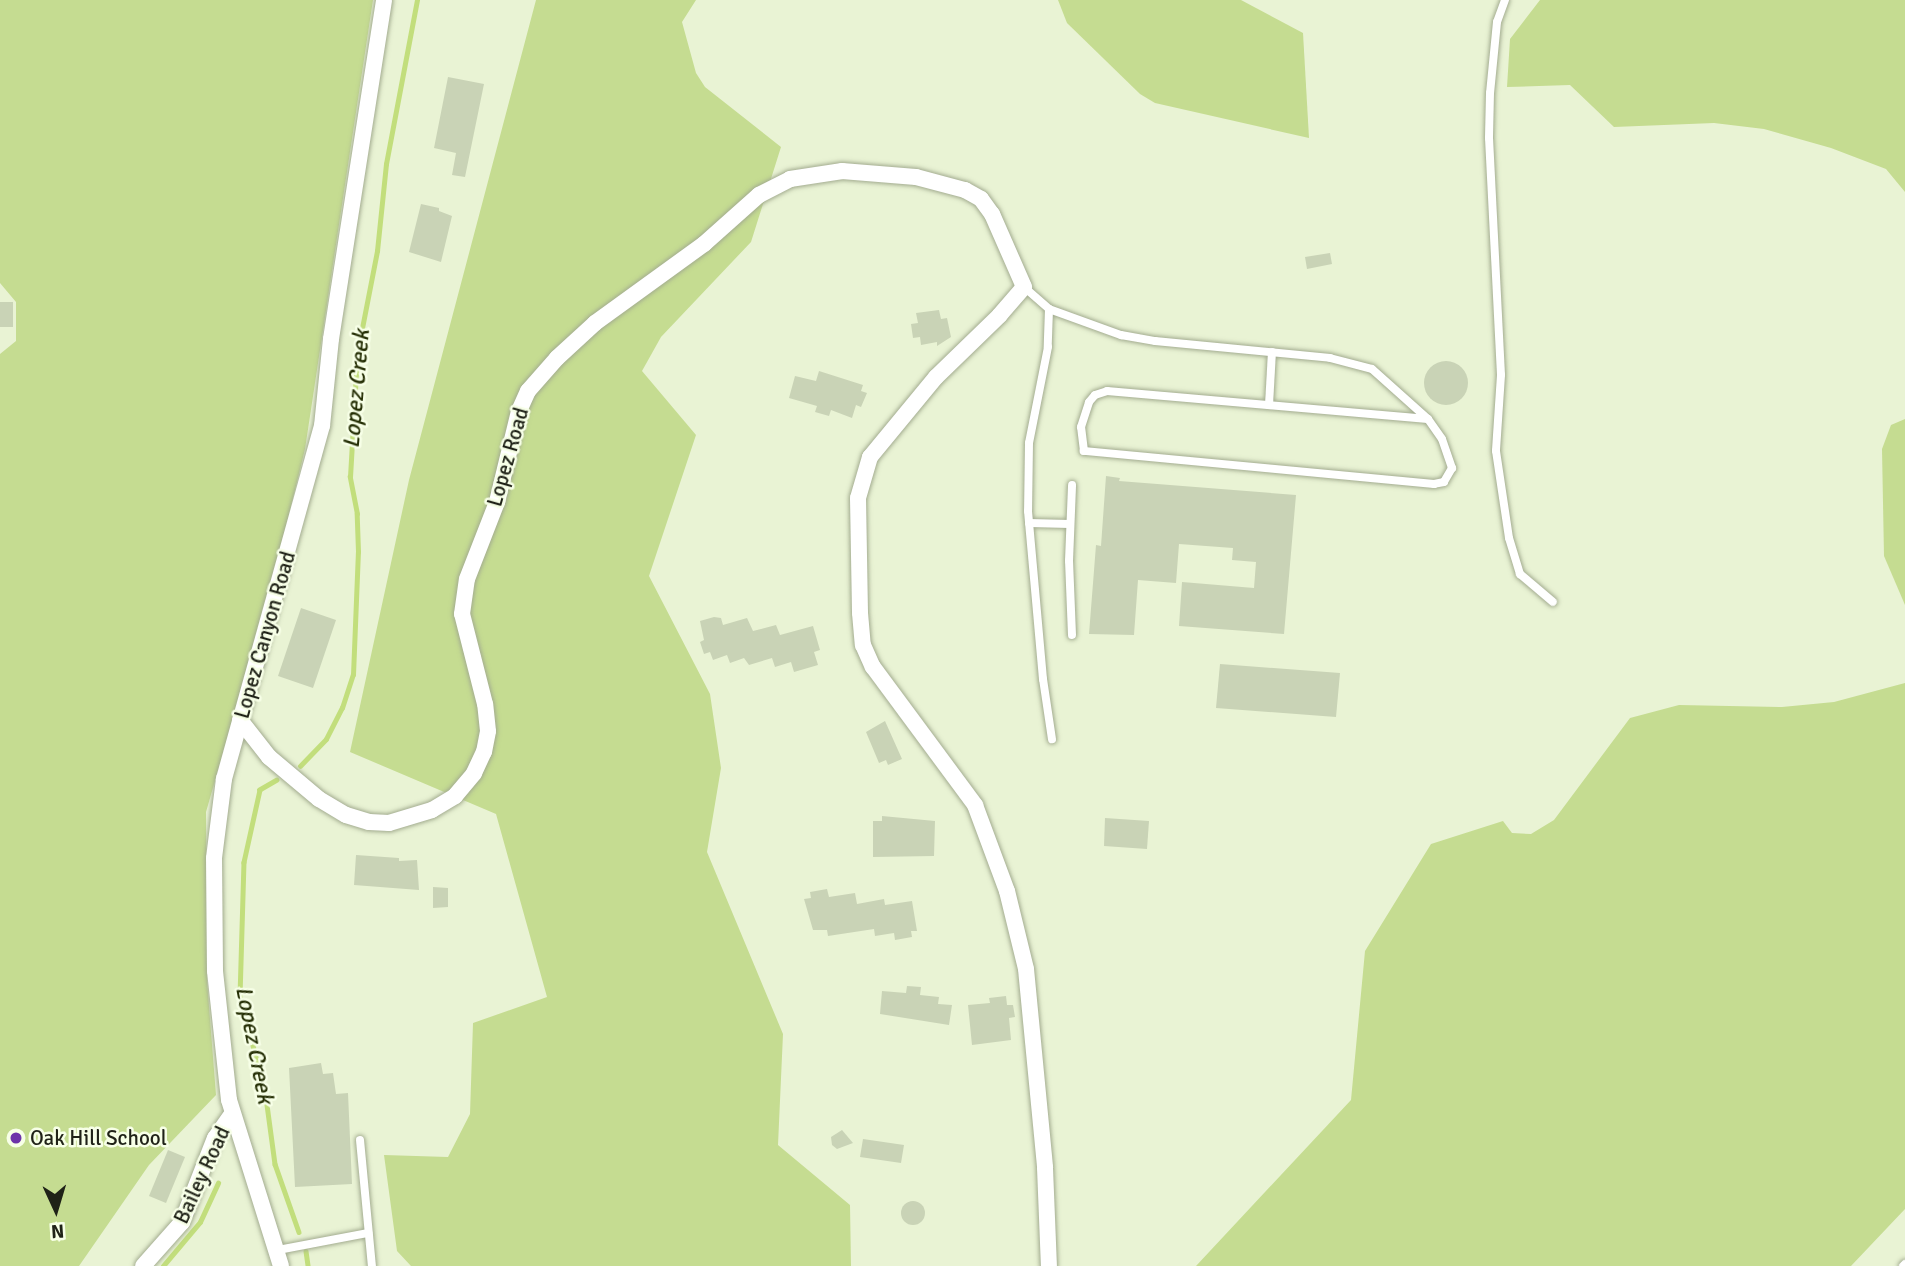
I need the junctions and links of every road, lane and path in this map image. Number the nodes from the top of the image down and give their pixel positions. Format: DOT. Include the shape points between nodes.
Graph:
graph roads {
  1 [pos="384,0"];
  2 [pos="1505,0"];
  3 [pos="1024,287"];
  4 [pos="1049,309"];
  5 [pos="1272,352"];
  6 [pos="1269,405"];
  7 [pos="1428,419"];
  8 [pos="1072,485"];
  9 [pos="1029,523"];
  10 [pos="1070,524"];
  11 [pos="1553,602"];
  12 [pos="1072,635"];
  13 [pos="240,720"];
  14 [pos="1052,739"];
  15 [pos="232,1114"];
  16 [pos="360,1140"];
  17 [pos="369,1233"];
  18 [pos="280,1258"];
  19 [pos="143,1266"];
  20 [pos="372,1266"];
  21 [pos="1049,1266"];
  1 -- 13 [label="street, Lopez Canyon Road" via="331,339 322,426"];
  2 -- 11 [label="lane" via="1497,22 1489,138 1502,375 1496,451 1509,538 1520,574"];
  3 -- 4 [label="lane"];
  3 -- 13 [label="street, Lopez Road" via="992,214 981,199 965,190 916,177 842,171 790,179 759,195 680,264 595,323 528,391 514,423 497,502 463,596 462,614 488,731 479,763 455,796 432,810 388,823 345,815 269,757"];
  3 -- 21 [label="street" via="936,377 870,457 858,498 860,613 863,645 873,667 975,805 1007,891 1026,969 1045,1168"];
  4 -- 5 [label="lane" via="1121,335"];
  4 -- 9 [label="lane" via="1048,347 1029,443"];
  5 -- 6 [label="lane"];
  5 -- 7 [label="lane" via="1330,358 1372,369"];
  6 -- 7 [label="lane"];
  6 -- 7 [label="lane" via="1107,391 1089,402 1080,442 1084,452 1094,455 1434,484 1444,482 1452,468 1442,439"];
  8 -- 10 [label="lane"];
  9 -- 10 [label="lane"];
  9 -- 14 [label="lane"];
  10 -- 12 [label="lane"];
  13 -- 15 [label="street, Lopez Canyon Road" via="223,779 214,858 215,971"];
  15 -- 18 [label="street, Lopez Canyon Road"];
  15 -- 19 [label="street, Bailey Road" via="215,1138 182,1222"];
  16 -- 17 [label="lane"];
  17 -- 18 [label="lane"];
  17 -- 20 [label="lane"];
}
